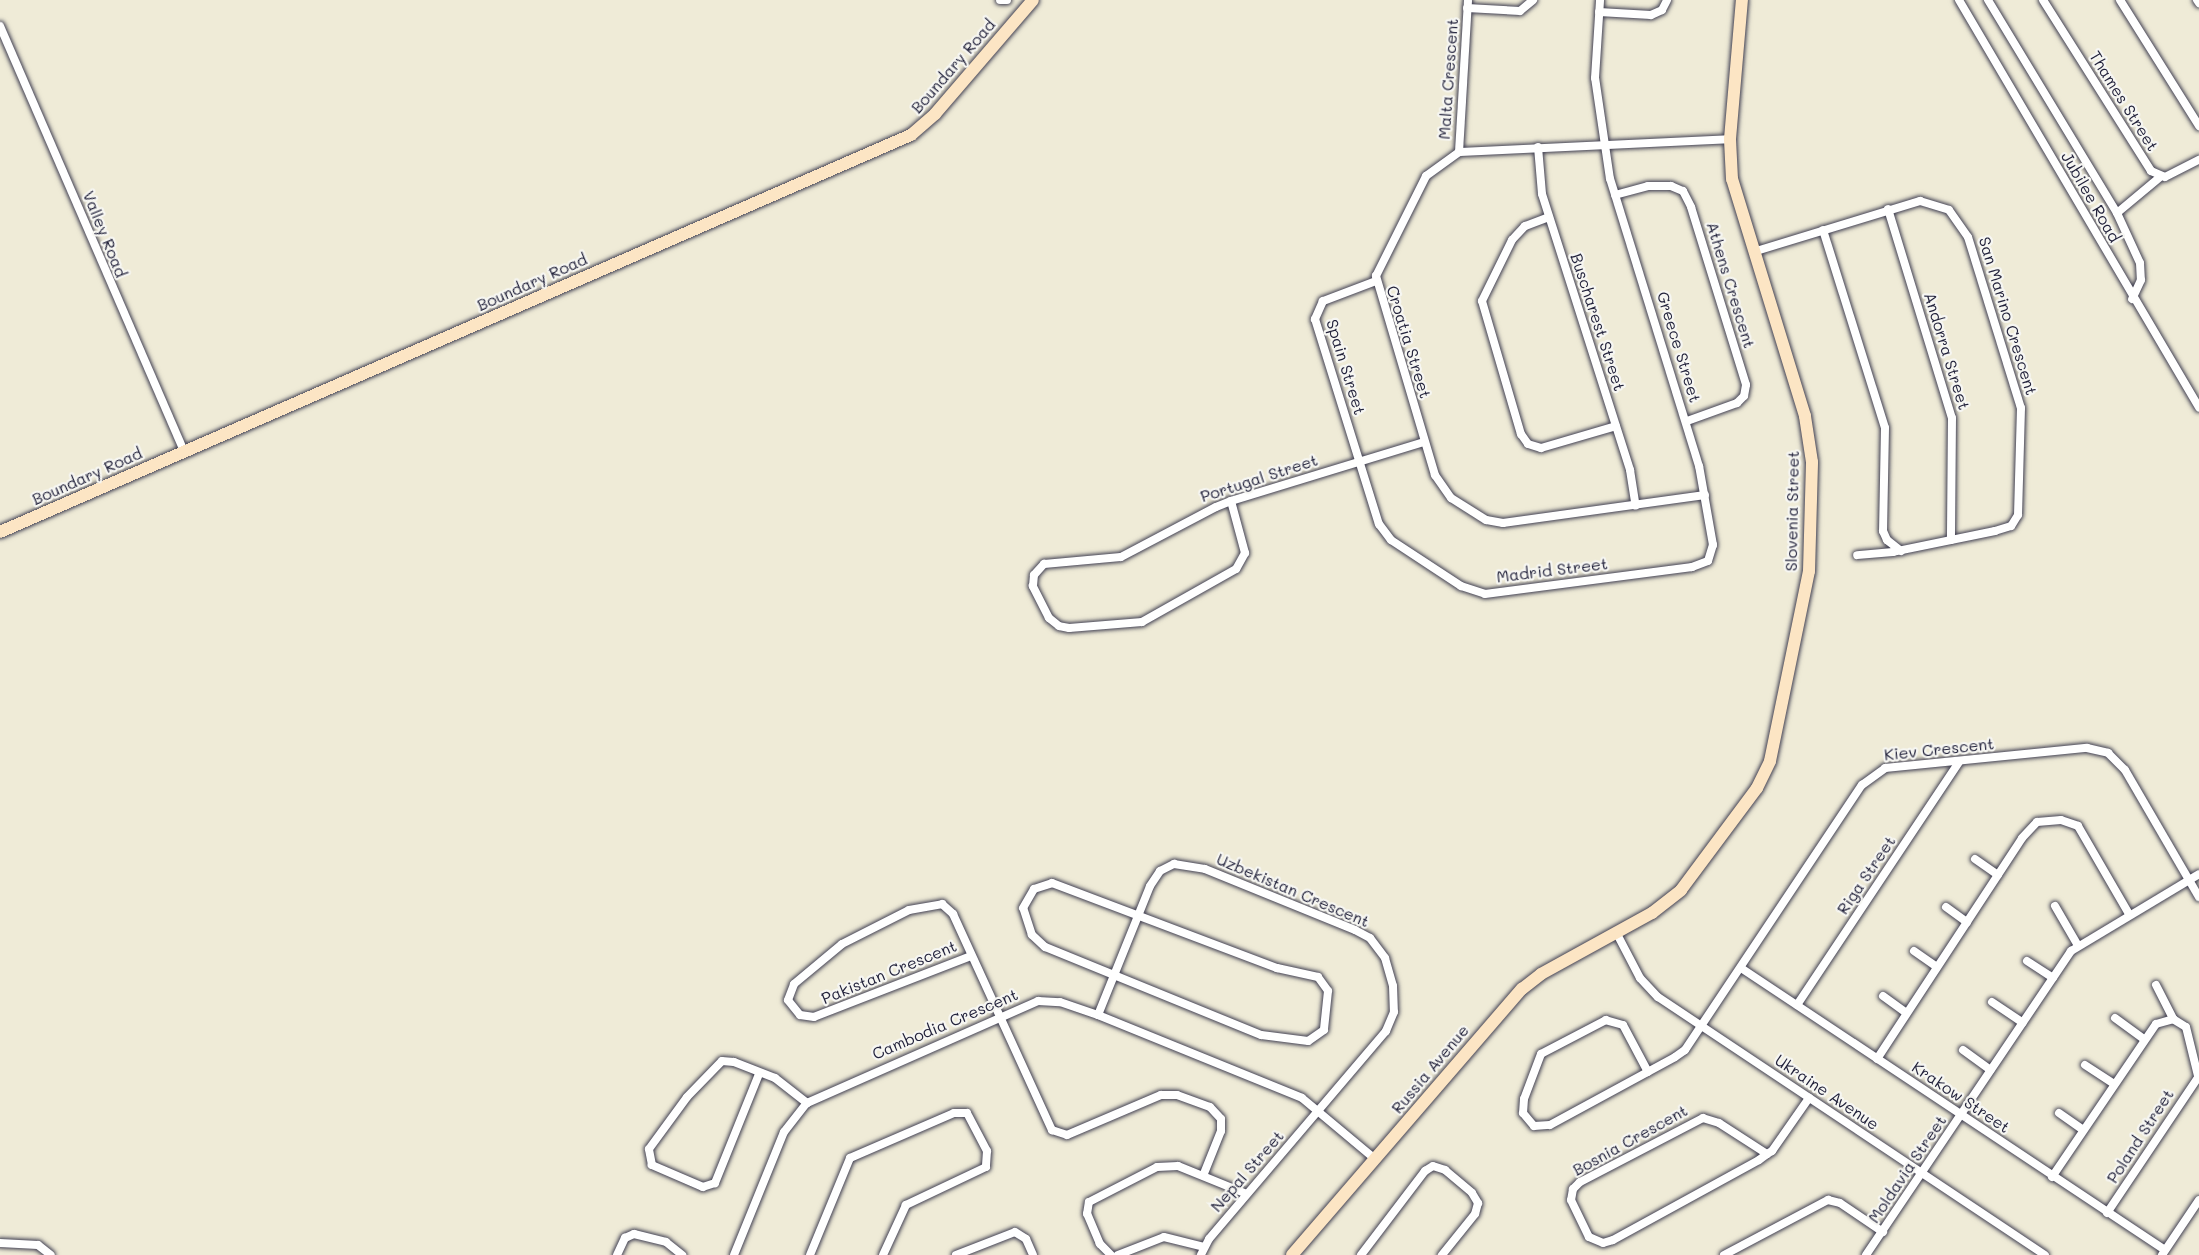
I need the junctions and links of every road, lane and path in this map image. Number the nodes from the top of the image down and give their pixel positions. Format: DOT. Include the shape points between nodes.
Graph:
graph roads {
  1 [pos="1000,0"];
  2 [pos="1007,0"];
  3 [pos="1033,0"];
  4 [pos="1533,0"];
  5 [pos="1600,0"];
  6 [pos="1666,0"];
  7 [pos="1742,0"];
  8 [pos="1959,0"];
  9 [pos="1988,0"];
  10 [pos="2043,0"];
  11 [pos="2120,0"];
  12 [pos="1468,4"];
  13 [pos="1599,12"];
  14 [pos="0,26"];
  15 [pos="2199,126"];
  16 [pos="1730,139"];
  17 [pos="1606,142"];
  18 [pos="1538,147"];
  19 [pos="1459,152"];
  20 [pos="2199,159"];
  21 [pos="2160,177"];
  22 [pos="1615,195"];
  23 [pos="1888,209"];
  24 [pos="2117,213"];
  25 [pos="1549,217"];
  26 [pos="1822,230"];
  27 [pos="1753,252"];
  28 [pos="1376,281"];
  29 [pos="2132,299"];
  30 [pos="2199,408"];
  31 [pos="1687,421"];
  32 [pos="1616,426"];
  33 [pos="1424,442"];
  34 [pos="184,452"];
  35 [pos="1360,462"];
  36 [pos="1705,495"];
  37 [pos="1232,501"];
  38 [pos="1636,506"];
  39 [pos="0,532"];
  40 [pos="1951,540"];
  41 [pos="1901,551"];
  42 [pos="1857,555"];
  43 [pos="1708,561"];
  44 [pos="1960,761"];
  45 [pos="1975,859"];
  46 [pos="2199,874"];
  47 [pos="1998,875"];
  48 [pos="2189,880"];
  49 [pos="2199,897"];
  50 [pos="2055,906"];
  51 [pos="1946,908"];
  52 [pos="1139,914"];
  53 [pos="2129,914"];
  54 [pos="1967,922"];
  55 [pos="1616,932"];
  56 [pos="2078,944"];
  57 [pos="1914,951"];
  58 [pos="971,956"];
  59 [pos="2027,961"];
  60 [pos="1937,967"];
  61 [pos="1741,968"];
  62 [pos="1114,975"];
  63 [pos="2053,978"];
  64 [pos="2156,985"];
  65 [pos="1883,996"];
  66 [pos="1992,1002"];
  67 [pos="1797,1005"];
  68 [pos="1906,1013"];
  69 [pos="1098,1015"];
  70 [pos="999,1016"];
  71 [pos="2115,1018"];
  72 [pos="2173,1019"];
  73 [pos="2022,1023"];
  74 [pos="1702,1027"];
  75 [pos="2144,1039"];
  76 [pos="1962,1050"];
  77 [pos="1877,1059"];
  78 [pos="2085,1065"];
  79 [pos="1991,1070"];
  80 [pos="1648,1072"];
  81 [pos="759,1074"];
  82 [pos="2199,1076"];
  83 [pos="2114,1084"];
  84 [pos="1809,1098"];
  85 [pos="807,1103"];
  86 [pos="1320,1110"];
  87 [pos="2059,1113"];
  88 [pos="1960,1116"];
  89 [pos="2083,1130"];
  90 [pos="1767,1154"];
  91 [pos="1375,1159"];
  92 [pos="1922,1173"];
  93 [pos="1203,1176"];
  94 [pos="2052,1177"];
  95 [pos="1247,1194"];
  96 [pos="2199,1200"];
  97 [pos="2107,1213"];
  98 [pos="1883,1232"];
  99 [pos="0,1243"];
  100 [pos="1202,1251"];
  101 [pos="2163,1252"];
  102 [pos="51,1255"];
  103 [pos="616,1255"];
  104 [pos="682,1255"];
  105 [pos="734,1255"];
  106 [pos="810,1255"];
  107 [pos="883,1255"];
  108 [pos="956,1255"];
  109 [pos="1033,1255"];
  110 [pos="1111,1255"];
  111 [pos="1118,1255"];
  112 [pos="1292,1255"];
  113 [pos="1361,1255"];
  114 [pos="1442,1255"];
  115 [pos="1724,1255"];
  116 [pos="1866,1255"];
  117 [pos="2045,1255"];
  1 -- 2 [label="street"];
  3 -- 34 [label="street, Boundary Road" via="935,114 910,135"];
  4 -- 12 [label="street, Malta Crescent" via="1520,12"];
  5 -- 13 [label="street, Greece Street"];
  6 -- 13 [label="street" via="1662,10 1651,15"];
  7 -- 16 [label="street, Slovenia Street"];
  8 -- 29 [label="street, Jubilee Road"];
  9 -- 24 [label="street"];
  10 -- 21 [label="street, Thames Street" via="2146,165"];
  11 -- 15 [label="street"];
  12 -- 19 [label="street, Malta Crescent"];
  13 -- 17 [label="street, Greece Street" via="1594,78"];
  14 -- 34 [label="street, Valley Road"];
  16 -- 17 [label="street"];
  16 -- 27 [label="street, Slovenia Street" via="1732,179"];
  17 -- 18 [label="street"];
  17 -- 22 [label="street, Greece Street"];
  18 -- 19 [label="street"];
  18 -- 25 [label="street, Buscharest Street" via="1539,177"];
  19 -- 28 [label="street, Croatia Street" via="1426,176 1382,257"];
  20 -- 21 [label="street" via="2171,176"];
  21 -- 24 [label="street"];
  22 -- 31 [label="street, Greece Street"];
  22 -- 31 [label="street, Athens Crescent" via="1648,186 1671,186 1683,191 1691,207 1746,386 1737,403"];
  23 -- 26 [label="street, San Marino Crescent"];
  23 -- 40 [label="street, Andorra Street" via="1952,418"];
  23 -- 40 [label="street, San Marino Crescent" via="1913,201 1932,201 1949,210 1962,225 2021,408 2019,515 2003,529"];
  24 -- 29 [label="street" via="2140,263 2141,280"];
  25 -- 32 [label="street, Buscharest Street"];
  25 -- 32 [label="street" via="1525,226 1512,240 1482,302 1521,434 1528,444 1541,448"];
  26 -- 27 [label="street, San Marino Crescent"];
  26 -- 41 [label="street" via="1885,428 1883,531 1887,540"];
  27 -- 55 [label="street, Slovenia Street" via="1811,447 1810,565 1799,623 1773,750 1757,788 1682,890 1652,913"];
  28 -- 33 [label="street, Croatia Street"];
  28 -- 35 [label="street, Spain Street" via="1326,299 1315,315"];
  29 -- 30 [label="street, Jubilee Road"];
  31 -- 36 [label="street, Greece Street"];
  32 -- 38 [label="street, Buscharest Street"];
  33 -- 35 [label="street, Portugal Street"];
  33 -- 38 [label="street, Croatia Street" via="1443,490 1491,521"];
  34 -- 39 [label="street, Boundary Road"];
  35 -- 37 [label="street, Portugal Street"];
  35 -- 43 [label="street, Madrid Street" via="1384,534 1476,592 1692,567"];
  36 -- 38 [label="street, Croatia Street"];
  36 -- 43 [label="street, Greece Street" via="1713,545"];
  37 -- 37 [label="street, Portugal Street" via="1244,548 1242,563 1142,621 1059,626 1049,618 1033,586 1040,567 1125,555 1201,513"];
  40 -- 41 [label="street, San Marino Crescent"];
  41 -- 42 [label="street, San Marino Crescent"];
  44 -- 48 [label="street, Kiev Crescent" via="2087,748 2108,753 2125,770"];
  44 -- 61 [label="street, Kiev Crescent" via="1890,767 1871,775"];
  44 -- 67 [label="street, Riga Street"];
  45 -- 47 [label="street"];
  46 -- 48 [label="street, Moldavia Street"];
  47 -- 53 [label="street" via="2034,824 2069,821 2083,833"];
  47 -- 54 [label="street"];
  48 -- 49 [label="street, Kiev Crescent"];
  48 -- 53 [label="street, Moldavia Street"];
  50 -- 56 [label="street"];
  51 -- 54 [label="street"];
  52 -- 62 [label="street, Uzbekistan Crescent"];
  52 -- 62 [label="street" via="1058,884 1041,885 1026,898 1024,912 1032,935 1041,945"];
  52 -- 62 [label="street" via="1277,968 1322,979 1328,991 1324,1030 1312,1041 1277,1039"];
  52 -- 86 [label="street, Uzbekistan Crescent" via="1160,871 1185,864 1370,938 1385,958 1392,979 1392,1020 1378,1043"];
  53 -- 56 [label="street, Moldavia Street"];
  54 -- 60 [label="street"];
  55 -- 74 [label="street, Ukraine Avenue" via="1648,989"];
  55 -- 91 [label="street, Russia Avenue" via="1522,989"];
  56 -- 63 [label="street, Moldavia Street"];
  57 -- 60 [label="street"];
  58 -- 58 [label="street, Pakistan Crescent" via="950,910 939,903 926,905 835,948 794,984 788,1000 800,1015 814,1017"];
  58 -- 70 [label="street, Pakistan Crescent"];
  59 -- 63 [label="street"];
  60 -- 68 [label="street"];
  61 -- 67 [label="street, Krakow Street"];
  61 -- 74 [label="street, Kiev Crescent"];
  62 -- 69 [label="street, Uzbekistan Crescent"];
  63 -- 73 [label="street, Moldavia Street"];
  64 -- 72 [label="street"];
  65 -- 68 [label="street"];
  66 -- 73 [label="street"];
  67 -- 77 [label="street, Krakow Street"];
  68 -- 77 [label="street"];
  69 -- 70 [label="street, Cambodia Crescent" via="1046,1000"];
  69 -- 86 [label="street, Cambodia Crescent" via="1293,1094"];
  70 -- 85 [label="street, Cambodia Crescent"];
  70 -- 93 [label="street, Pakistan Crescent" via="1049,1126 1059,1134 1073,1133 1165,1094 1213,1109 1221,1119 1221,1131"];
  71 -- 75 [label="street"];
  72 -- 75 [label="street" via="2156,1024"];
  72 -- 82 [label="street" via="2189,1032"];
  73 -- 79 [label="street, Moldavia Street"];
  74 -- 80 [label="street, Kiev Crescent" via="1683,1052"];
  74 -- 84 [label="street, Ukraine Avenue"];
  75 -- 83 [label="street"];
  76 -- 79 [label="street"];
  77 -- 88 [label="street, Krakow Street"];
  78 -- 83 [label="street"];
  79 -- 88 [label="street, Moldavia Street"];
  80 -- 80 [label="street, Kiev Crescent" via="1550,1125 1534,1126 1523,1113 1524,1099 1541,1054 1606,1020 1623,1025"];
  81 -- 81 [label="street" via="734,1062 718,1064 687,1097 649,1149 652,1165 703,1187 715,1183"];
  81 -- 85 [label="street" via="786,1084"];
  82 -- 97 [label="street, Poland Street"];
  83 -- 89 [label="street"];
  84 -- 90 [label="street, Bosnia Crescent"];
  84 -- 92 [label="street, Ukraine Avenue"];
  85 -- 105 [label="street, Cambodia Crescent" via="781,1139"];
  86 -- 91 [label="street, Cambodia Crescent"];
  86 -- 95 [label="street, Nepal Street"];
  87 -- 89 [label="street"];
  88 -- 92 [label="street, Moldavia Street"];
  88 -- 94 [label="street, Krakow Street"];
  89 -- 94 [label="street"];
  90 -- 90 [label="street, Bosnia Crescent" via="1608,1242 1590,1237 1571,1200 1573,1189 1580,1182 1703,1118 1719,1123"];
  91 -- 112 [label="street, Russia Avenue"];
  92 -- 98 [label="street, Moldavia Street"];
  92 -- 117 [label="street, Ukraine Avenue"];
  93 -- 95 [label="street"];
  93 -- 110 [label="street" via="1167,1164 1094,1197 1087,1214 1100,1244"];
  94 -- 97 [label="street, Krakow Street"];
  95 -- 100 [label="street, Nepal Street"];
  96 -- 101 [label="street"];
  97 -- 101 [label="street, Krakow Street"];
  98 -- 115 [label="street" via="1840,1203 1828,1200"];
  98 -- 116 [label="street, Moldavia Street"];
  99 -- 102 [label="street" via="32,1244 46,1248"];
  100 -- 111 [label="street" via="1164,1237"];
  103 -- 104 [label="street" via="624,1240 634,1234 666,1242"];
  106 -- 107 [label="street" via="850,1158 954,1113 967,1113 987,1151 986,1167 906,1205"];
  108 -- 109 [label="street" via="1015,1232 1026,1239"];
  113 -- 114 [label="street" via="1425,1171 1433,1166 1445,1170 1478,1203 1475,1214"];
}
